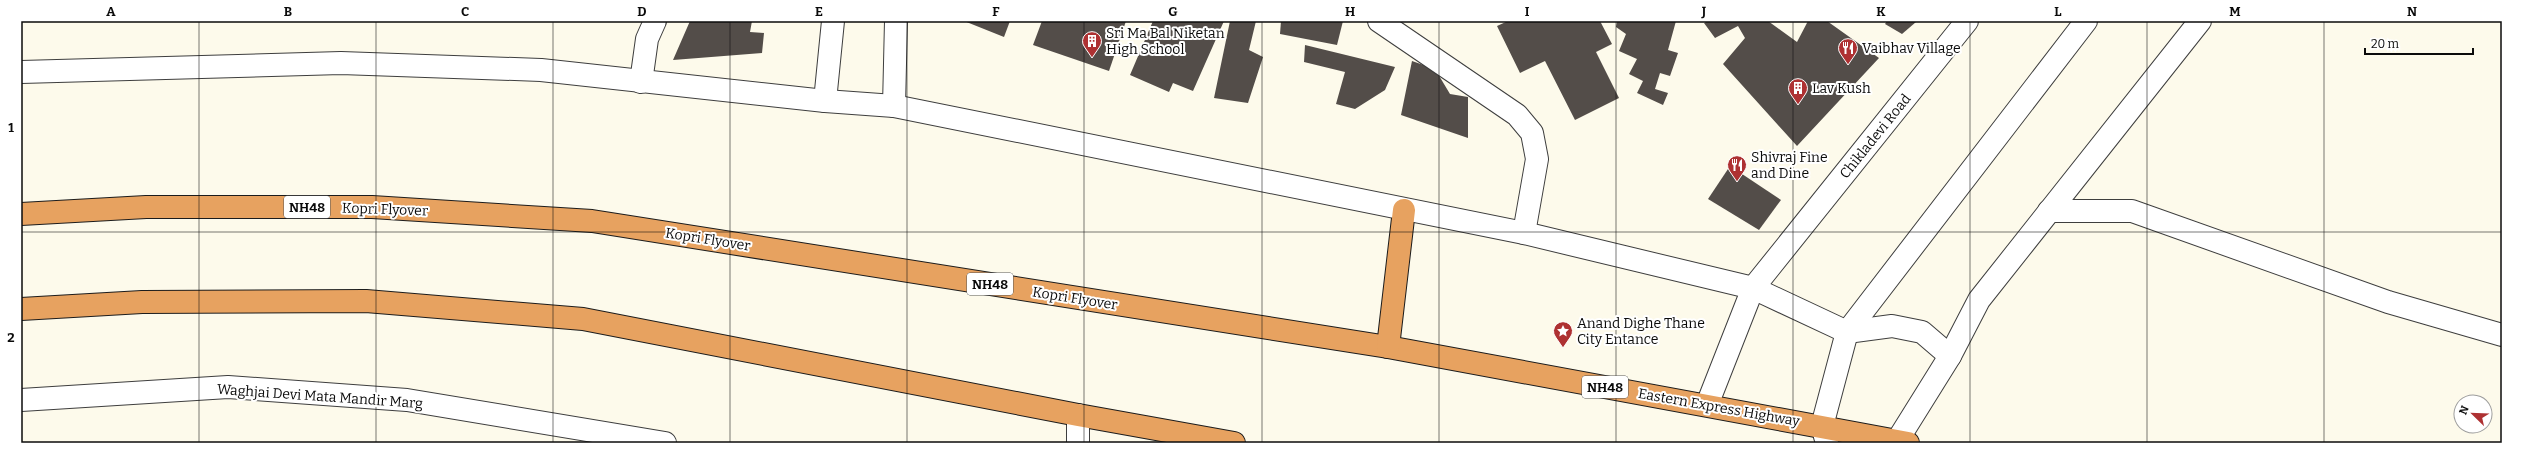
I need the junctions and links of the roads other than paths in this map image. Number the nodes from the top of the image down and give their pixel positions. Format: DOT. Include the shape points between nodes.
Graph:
graph roads {
  1 [pos="655,21"];
  2 [pos="833,21"];
  3 [pos="896,21"];
  4 [pos="1379,21"];
  5 [pos="1967,21"];
  6 [pos="2086,21"];
  7 [pos="2200,21"];
  8 [pos="21,72"];
  9 [pos="641,82"];
  10 [pos="825,101"];
  11 [pos="894,106"];
  12 [pos="1404,210"];
  13 [pos="2049,211"];
  14 [pos="21,214"];
  15 [pos="1524,233"];
  16 [pos="1753,288"];
  17 [pos="21,309"];
  18 [pos="1847,332"];
  19 [pos="2502,336"];
  20 [pos="1388,347"];
  21 [pos="1950,356"];
  22 [pos="21,400"];
  23 [pos="1707,405"];
  24 [pos="1078,415"];
  25 [pos="1825,435"];
  26 [pos="1902,442"];
  27 [pos="665,443"];
  28 [pos="1078,443"];
  29 [pos="1234,443"];
  1 -- 9 [label="street" via="647,39"];
  2 -- 10 [label="street"];
  3 -- 11 [label="street"];
  4 -- 15 [label="street" via="1516,115 1532,133 1537,159"];
  5 -- 16 [label="street, Chikladevi Road"];
  6 -- 18 [label="street"];
  7 -- 13 [label="street"];
  8 -- 9 [label="street" via="341,63 541,70"];
  9 -- 10 [label="street"];
  10 -- 11 [label="street"];
  11 -- 12 [label="street"];
  12 -- 15 [label="street"];
  12 -- 20 [label="highway"];
  13 -- 19 [label="street" via="2132,211 2388,302"];
  13 -- 21 [label="street" via="1979,300"];
  14 -- 20 [label="highway, Kopri Flyover / NH48" via="146,207 372,207 592,221"];
  15 -- 16 [label="street"];
  16 -- 18 [label="street"];
  16 -- 23 [label="street, Chikladevi Road"];
  17 -- 24 [label="highway" via="142,302 366,301 583,319"];
  18 -- 21 [label="street" via="1892,326 1922,332"];
  18 -- 25 [label="street"];
  20 -- 23 [label="highway, Eastern Express Highway / NH48"];
  21 -- 26 [label="street"];
  22 -- 27 [label="street, Waghjai Devi Mata Mandir Marg" via="244,388 406,400"];
  23 -- 25 [label="highway, Eastern Express Highway / NH48"];
  24 -- 28 [label="street"];
  24 -- 29 [label="highway"];
  25 -- 26 [label="highway, Eastern Express Highway / NH48"];
}
